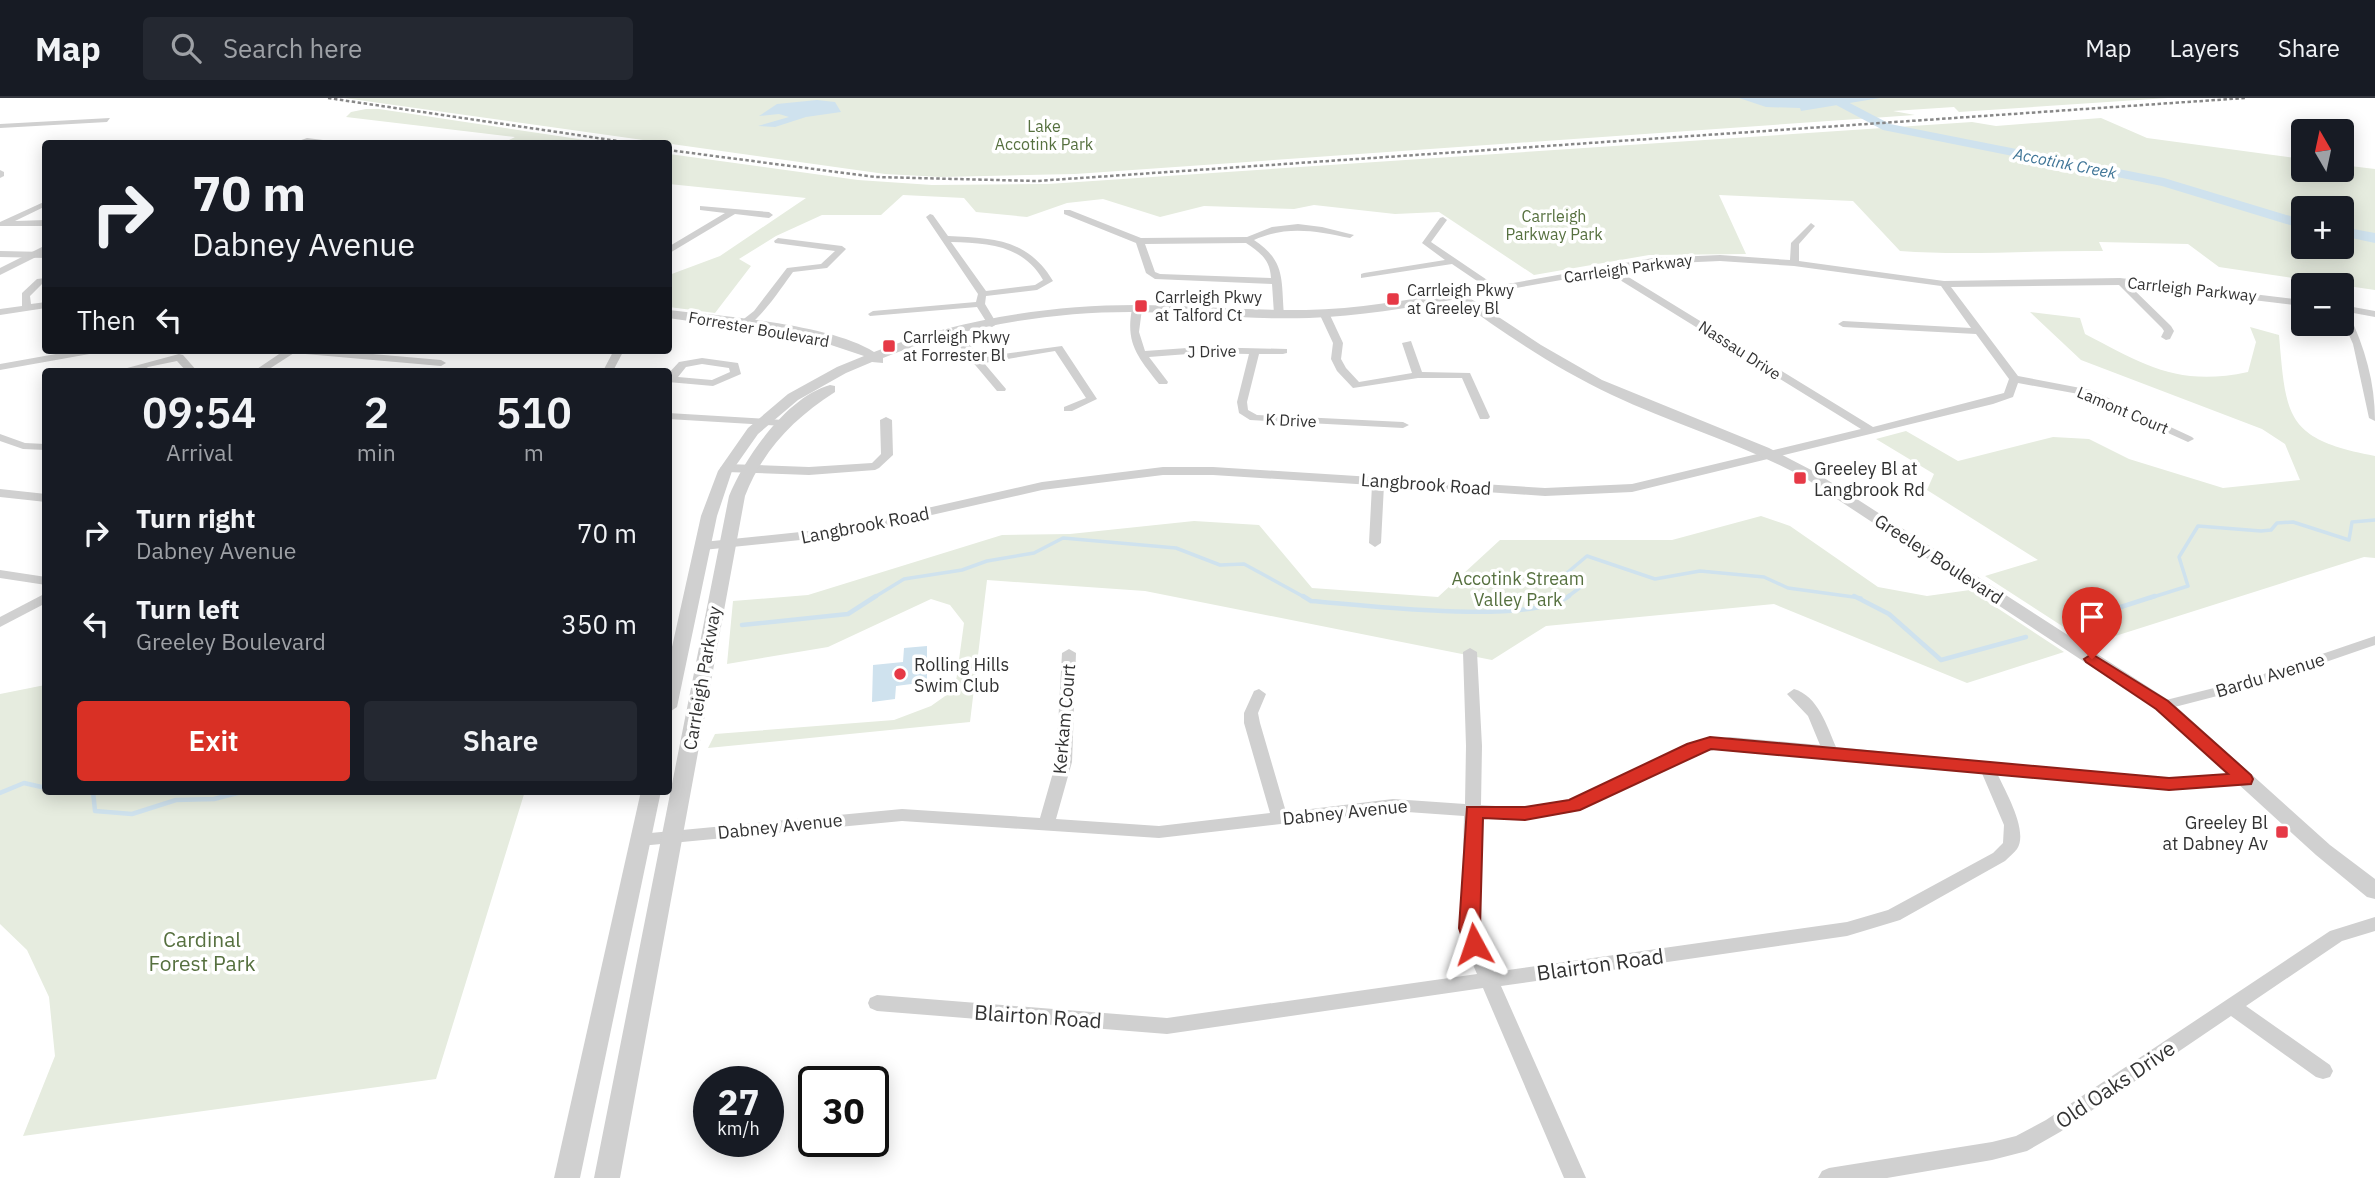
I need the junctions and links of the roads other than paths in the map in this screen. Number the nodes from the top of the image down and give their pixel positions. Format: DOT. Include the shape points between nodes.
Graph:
graph roads {
  1 [pos="107,120"];
  2 [pos="0,126"];
  3 [pos="42,205"];
  4 [pos="703,208"];
  5 [pos="734,211"];
  6 [pos="1067,212"];
  7 [pos="769,215"];
  8 [pos="930,217"];
  9 [pos="1443,220"];
  10 [pos="42,223"];
  11 [pos="1,224"];
  12 [pos="1811,226"];
  13 [pos="1270,229"];
  14 [pos="1350,235"];
  15 [pos="947,239"];
  16 [pos="1248,240"];
  17 [pos="778,241"];
  18 [pos="1140,241"];
  19 [pos="1342,243"];
  20 [pos="0,248"];
  21 [pos="42,248"];
  22 [pos="672,249"];
  23 [pos="0,254"];
  24 [pos="39,254"];
  25 [pos="1455,261"];
  26 [pos="1794,263"];
  27 [pos="1609,269"];
  28 [pos="0,272"];
  29 [pos="1364,276"];
  30 [pos="42,281"];
  31 [pos="1275,281"];
  32 [pos="2120,281"];
  33 [pos="1944,284"];
  34 [pos="1495,289"];
  35 [pos="1459,295"];
  36 [pos="981,299"];
  37 [pos="2291,301"];
  38 [pos="42,305"];
  39 [pos="27,308"];
  40 [pos="1137,309"];
  41 [pos="2354,311"];
  42 [pos="0,312"];
  43 [pos="1324,313"];
  44 [pos="873,314"];
  45 [pos="1279,314"];
  46 [pos="2375,314"];
  47 [pos="672,315"];
  48 [pos="672,322"];
  49 [pos="992,324"];
  50 [pos="1843,324"];
  51 [pos="739,327"];
  52 [pos="1979,331"];
  53 [pos="954,333"];
  54 [pos="2354,335"];
  55 [pos="2166,337"];
  56 [pos="1407,342"];
  57 [pos="1255,350"];
  58 [pos="1283,351"];
  59 [pos="73,354"];
  60 [pos="286,354"];
  61 [pos="362,354"];
  62 [pos="1142,354"];
  63 [pos="872,360"];
  64 [pos="976,361"];
  65 [pos="440,363"];
  66 [pos="0,367"];
  67 [pos="141,368"];
  68 [pos="189,368"];
  69 [pos="264,368"];
  70 [pos="1418,375"];
  71 [pos="672,376"];
  72 [pos="672,379"];
  73 [pos="2014,379"];
  74 [pos="1163,382"];
  75 [pos="1001,389"];
  76 [pos="1068,409"];
  77 [pos="672,416"];
  78 [pos="1484,416"];
  79 [pos="2375,418"];
  80 [pos="886,420"];
  81 [pos="774,422"];
  82 [pos="1403,425"];
  83 [pos="1872,431"];
  84 [pos="0,437"];
  85 [pos="2188,439"];
  86 [pos="42,447"];
  87 [pos="1773,455"];
  88 [pos="726,468"];
  89 [pos="748,469"];
  90 [pos="1378,481"];
  91 [pos="0,494"];
  92 [pos="42,498"];
  93 [pos="1375,543"];
  94 [pos="727,545"];
  95 [pos="703,546"];
  96 [pos="0,573"];
  97 [pos="42,580"];
  98 [pos="42,599"];
  99 [pos="0,623"];
  100 [pos="2375,640"];
  101 [pos="1470,652"];
  102 [pos="1069,653"];
  103 [pos="672,689"];
  104 [pos="1259,694"];
  105 [pos="1794,694"];
  106 [pos="2162,705"];
  107 [pos="1830,752"];
  108 [pos="1987,767"];
  109 [pos="2244,779"];
  110 [pos="650,795"];
  111 [pos="1474,811"];
  112 [pos="1280,819"];
  113 [pos="1046,826"];
  114 [pos="673,836"];
  115 [pos="640,840"];
  116 [pos="2375,891"];
  117 [pos="2375,924"];
  118 [pos="1490,980"];
  119 [pos="877,1003"];
  120 [pos="2231,1006"];
  121 [pos="2323,1071"];
  122 [pos="567,1178"];
  123 [pos="607,1178"];
  124 [pos="1575,1178"];
  125 [pos="1829,1178"];
  1 -- 2 [label="street"];
  3 -- 11 [label="street"];
  4 -- 5 [label="street"];
  5 -- 7 [label="street"];
  5 -- 22 [label="street"];
  6 -- 18 [label="street"];
  8 -- 15 [label="street"];
  9 -- 25 [label="street" via="1426,243"];
  10 -- 11 [label="street"];
  12 -- 26 [label="street" via="1794,244"];
  13 -- 14 [label="street" via="1296,225"];
  13 -- 16 [label="street"];
  13 -- 19 [label="street"];
  15 -- 36 [label="street"];
  15 -- 36 [label="street" via="1011,245 1032,257 1048,281"];
  16 -- 18 [label="street"];
  16 -- 31 [label="street" via="1266,252 1275,267"];
  17 -- 51 [label="street" via="842,249 824,266 790,270 757,313"];
  18 -- 31 [label="street" via="1151,273 1158,277"];
  20 -- 21 [label="street"];
  23 -- 24 [label="street"];
  24 -- 28 [label="street"];
  25 -- 29 [label="street"];
  25 -- 34 [label="street"];
  26 -- 27 [label="street, Carrleigh Parkway" via="1696,258"];
  26 -- 33 [label="street, Carrleigh Parkway"];
  27 -- 34 [label="street, Carrleigh Parkway"];
  27 -- 83 [label="street, Nassau Drive"];
  30 -- 39 [label="street" via="25,295"];
  31 -- 45 [label="street"];
  32 -- 33 [label="street, Carrleigh Parkway"];
  32 -- 37 [label="street, Carrleigh Parkway"];
  32 -- 55 [label="street" via="2166,326"];
  33 -- 52 [label="street"];
  34 -- 35 [label="street, Carrleigh Parkway"];
  35 -- 43 [label="street, Carrleigh Parkway"];
  35 -- 87 [label="street, Greeley Boulevard" via="1537,350 1588,379"];
  36 -- 44 [label="street"];
  36 -- 49 [label="street"];
  38 -- 39 [label="street"];
  39 -- 42 [label="street"];
  40 -- 45 [label="street, Carrleigh Parkway"];
  40 -- 49 [label="street, Carrleigh Parkway" via="1063,313"];
  40 -- 62 [label="street" via="1132,332"];
  41 -- 46 [label="street"];
  43 -- 45 [label="street, Carrleigh Parkway"];
  43 -- 70 [label="street" via="1338,343 1336,359 1357,386"];
  47 -- 51 [label="street, Forrester Boulevard"];
  48 -- 51 [label="street, Forrester Boulevard"];
  49 -- 53 [label="street, Carrleigh Parkway"];
  50 -- 52 [label="street"];
  51 -- 63 [label="street, Forrester Boulevard"];
  52 -- 73 [label="street"];
  53 -- 63 [label="street, Carrleigh Parkway"];
  53 -- 64 [label="street"];
  54 -- 79 [label="street"];
  56 -- 70 [label="street"];
  57 -- 58 [label="street, J Drive"];
  57 -- 62 [label="street, J Drive"];
  57 -- 82 [label="street, K Drive" via="1242,402 1243,411 1254,418"];
  59 -- 66 [label="street"];
  60 -- 69 [label="street"];
  61 -- 65 [label="street"];
  62 -- 74 [label="street"];
  63 -- 81 [label="street, Carrleigh Parkway"];
  64 -- 75 [label="street"];
  64 -- 76 [label="street" via="1058,348 1092,400"];
  67 -- 68 [label="street" via="179,357"];
  70 -- 78 [label="street" via="1466,375"];
  71 -- 72 [label="street" via="683,364 702,361 734,365 736,374 713,383"];
  73 -- 83 [label="street, Langbrook Road" via="2013,390 2001,399"];
  73 -- 85 [label="street, Lamont Court" via="2087,392"];
  77 -- 81 [label="street"];
  80 -- 89 [label="street" via="887,455 876,466"];
  81 -- 88 [label="street, Carrleigh Parkway"];
  81 -- 89 [label="street, Carrleigh Parkway"];
  83 -- 87 [label="street, Langbrook Road"];
  84 -- 86 [label="street" via="23,446"];
  87 -- 90 [label="street, Langbrook Road" via="1659,483 1602,491 1545,492"];
  87 -- 106 [label="street, Greeley Boulevard"];
  88 -- 89 [label="street"];
  88 -- 95 [label="street, Carrleigh Parkway"];
  89 -- 94 [label="street, Carrleigh Parkway"];
  90 -- 93 [label="street"];
  90 -- 94 [label="street, Langbrook Road" via="1213,471 1123,474 1042,486 869,527"];
  91 -- 92 [label="street"];
  94 -- 95 [label="street, Langbrook Road"];
  94 -- 114 [label="street, Carrleigh Parkway"];
  95 -- 103 [label="street, Carrleigh Parkway"];
  96 -- 97 [label="street"];
  98 -- 99 [label="street"];
  100 -- 106 [label="street, Bardu Avenue" via="2251,683"];
  101 -- 111 [label="street"];
  102 -- 113 [label="street, Kerkam Court" via="1064,762"];
  104 -- 112 [label="street" via="1252,723"];
  105 -- 107 [label="street" via="1815,715"];
  106 -- 109 [label="street, Greeley Boulevard"];
  107 -- 108 [label="street, Dabney Avenue"];
  107 -- 111 [label="street, Dabney Avenue" via="1710,743 1573,806 1525,814"];
  108 -- 109 [label="street, Dabney Avenue" via="2169,784"];
  108 -- 118 [label="street, Blairton Road" via="2012,825 2011,845 1999,857 1894,915 1847,929"];
  109 -- 116 [label="street, Greeley Boulevard"];
  110 -- 115 [label="street"];
  111 -- 112 [label="street, Dabney Avenue" via="1393,805"];
  111 -- 118 [label="street" via="1470,928"];
  112 -- 113 [label="street, Dabney Avenue" via="1159,832"];
  113 -- 114 [label="street, Dabney Avenue" via="902,815"];
  114 -- 115 [label="street, Dabney Avenue"];
  114 -- 123 [label="street, Carrleigh Parkway"];
  115 -- 122 [label="street"];
  117 -- 120 [label="street, Old Oaks Drive" via="2336,936"];
  118 -- 119 [label="street, Blairton Road" via="1167,1026"];
  118 -- 124 [label="street"];
  120 -- 121 [label="street"];
  120 -- 125 [label="street, Old Oaks Drive" via="2020,1144"];
}
